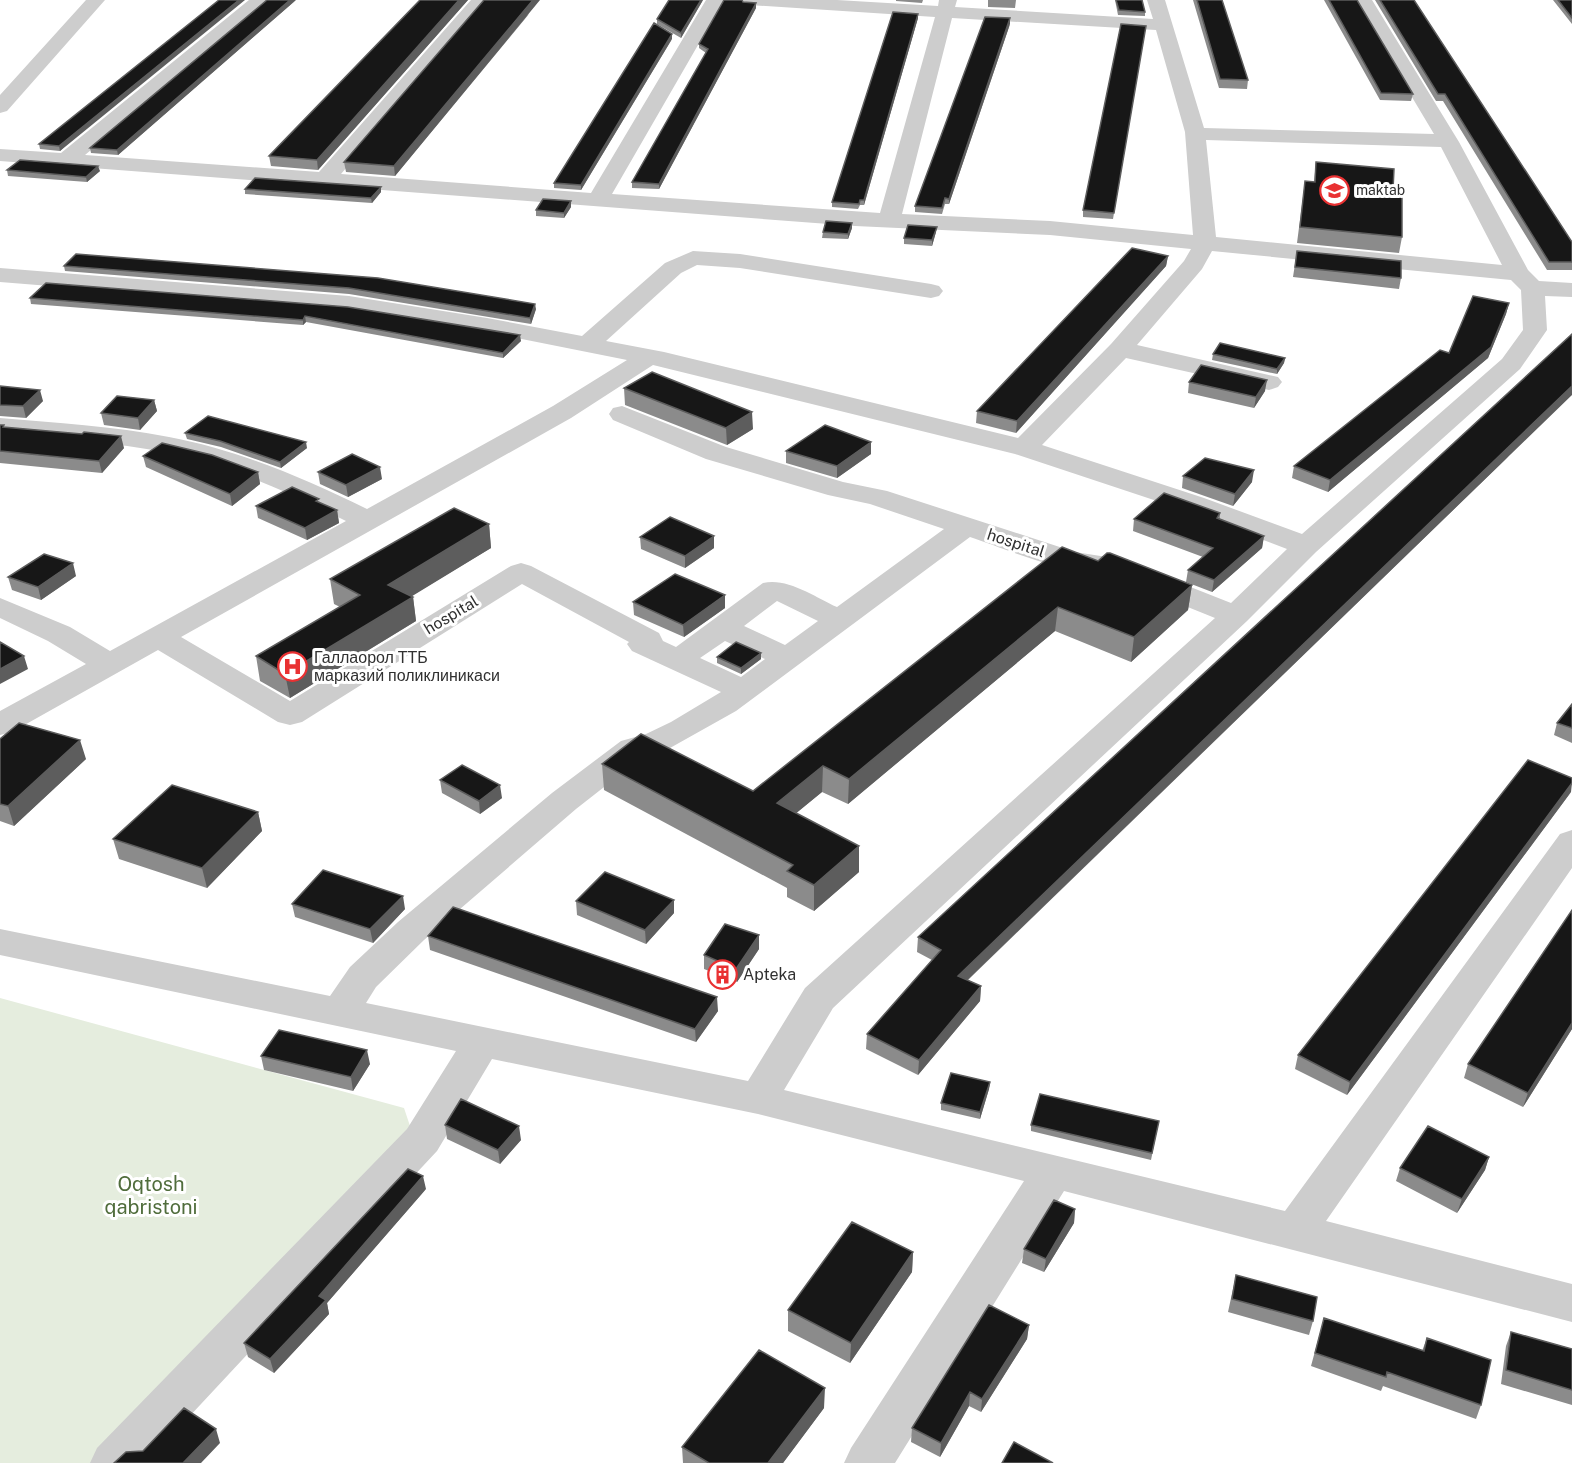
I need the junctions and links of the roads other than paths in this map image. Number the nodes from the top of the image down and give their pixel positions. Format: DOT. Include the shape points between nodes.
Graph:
graph roads {
  1 [pos="96,0"];
  2 [pos="260,0"];
  3 [pos="480,0"];
  4 [pos="715,0"];
  5 [pos="749,0"];
  6 [pos="1156,0"];
  7 [pos="1363,0"];
  8 [pos="947,6"];
  9 [pos="1161,26"];
  10 [pos="0,107"];
  11 [pos="1195,134"];
  12 [pos="1448,141"];
  13 [pos="0,155"];
  14 [pos="67,159"];
  15 [pos="324,180"];
  16 [pos="598,199"];
  17 [pos="889,220"];
  18 [pos="1205,243"];
  19 [pos="0,275"];
  20 [pos="1525,281"];
  21 [pos="1572,290"];
  22 [pos="931,291"];
  23 [pos="588,345"];
  24 [pos="1120,349"];
  25 [pos="649,357"];
  26 [pos="1269,382"];
  27 [pos="622,414"];
  28 [pos="0,426"];
  29 [pos="1024,448"];
  30 [pos="368,521"];
  31 [pos="965,527"];
  32 [pos="1306,546"];
  33 [pos="0,606"];
  34 [pos="1236,615"];
  35 [pos="841,620"];
  36 [pos="722,628"];
  37 [pos="158,637"];
  38 [pos="788,658"];
  39 [pos="678,660"];
  40 [pos="110,664"];
  41 [pos="744,690"];
  42 [pos="0,725"];
  43 [pos="1572,842"];
  44 [pos="0,942"];
  45 [pos="340,1012"];
  46 [pos="482,1042"];
  47 [pos="758,1099"];
  48 [pos="1053,1172"];
  49 [pos="1295,1231"];
  50 [pos="1572,1304"];
  51 [pos="114,1463"];
  52 [pos="868,1463"];
  1 -- 10 [label="street"];
  2 -- 14 [label="street"];
  3 -- 15 [label="street"];
  4 -- 16 [label="street"];
  5 -- 8 [label="street"];
  6 -- 9 [label="street"];
  7 -- 12 [label="street"];
  8 -- 9 [label="street"];
  8 -- 17 [label="street"];
  9 -- 11 [label="street"];
  11 -- 12 [label="street"];
  11 -- 18 [label="street"];
  12 -- 20 [label="street"];
  13 -- 14 [label="street"];
  14 -- 15 [label="street"];
  15 -- 16 [label="street"];
  16 -- 17 [label="street"];
  17 -- 18 [label="street" via="1050,228"];
  18 -- 20 [label="street"];
  18 -- 24 [label="street" via="1194,264"];
  19 -- 23 [label="street" via="349,303"];
  20 -- 21 [label="street"];
  20 -- 32 [label="street" via="1534,330 1510,363"];
  22 -- 23 [label="street" via="740,261 693,258 673,268"];
  23 -- 25 [label="street"];
  24 -- 26 [label="street"];
  24 -- 29 [label="street"];
  25 -- 29 [label="street"];
  25 -- 30 [label="street"];
  27 -- 31 [label="street, hospital" via="716,453 877,497"];
  28 -- 30 [label="street" via="133,439 193,450"];
  29 -- 32 [label="street"];
  30 -- 37 [label="street"];
  31 -- 34 [label="street, hospital" via="1072,561 1114,567"];
  31 -- 35 [label="street, hospital"];
  32 -- 34 [label="street"];
  33 -- 40 [label="street"];
  34 -- 47 [label="street" via="819,998"];
  35 -- 36 [label="street" via="774,589"];
  35 -- 38 [label="street, hospital"];
  36 -- 38 [label="street"];
  36 -- 39 [label="street"];
  37 -- 39 [label="street, hospital" via="290,715 521,572 648,640 643,645"];
  37 -- 40 [label="street"];
  38 -- 41 [label="street, hospital"];
  39 -- 41 [label="street, hospital"];
  40 -- 42 [label="street"];
  41 -- 45 [label="street, hospital" via="683,729 633,748 564,801 461,886 363,977"];
  43 -- 49 [label="street"];
  44 -- 45 [label="street"];
  45 -- 46 [label="street"];
  46 -- 47 [label="street"];
  46 -- 51 [label="street" via="422,1140"];
  47 -- 48 [label="street"];
  48 -- 49 [label="street"];
  48 -- 52 [label="street"];
  49 -- 50 [label="street"];
}
